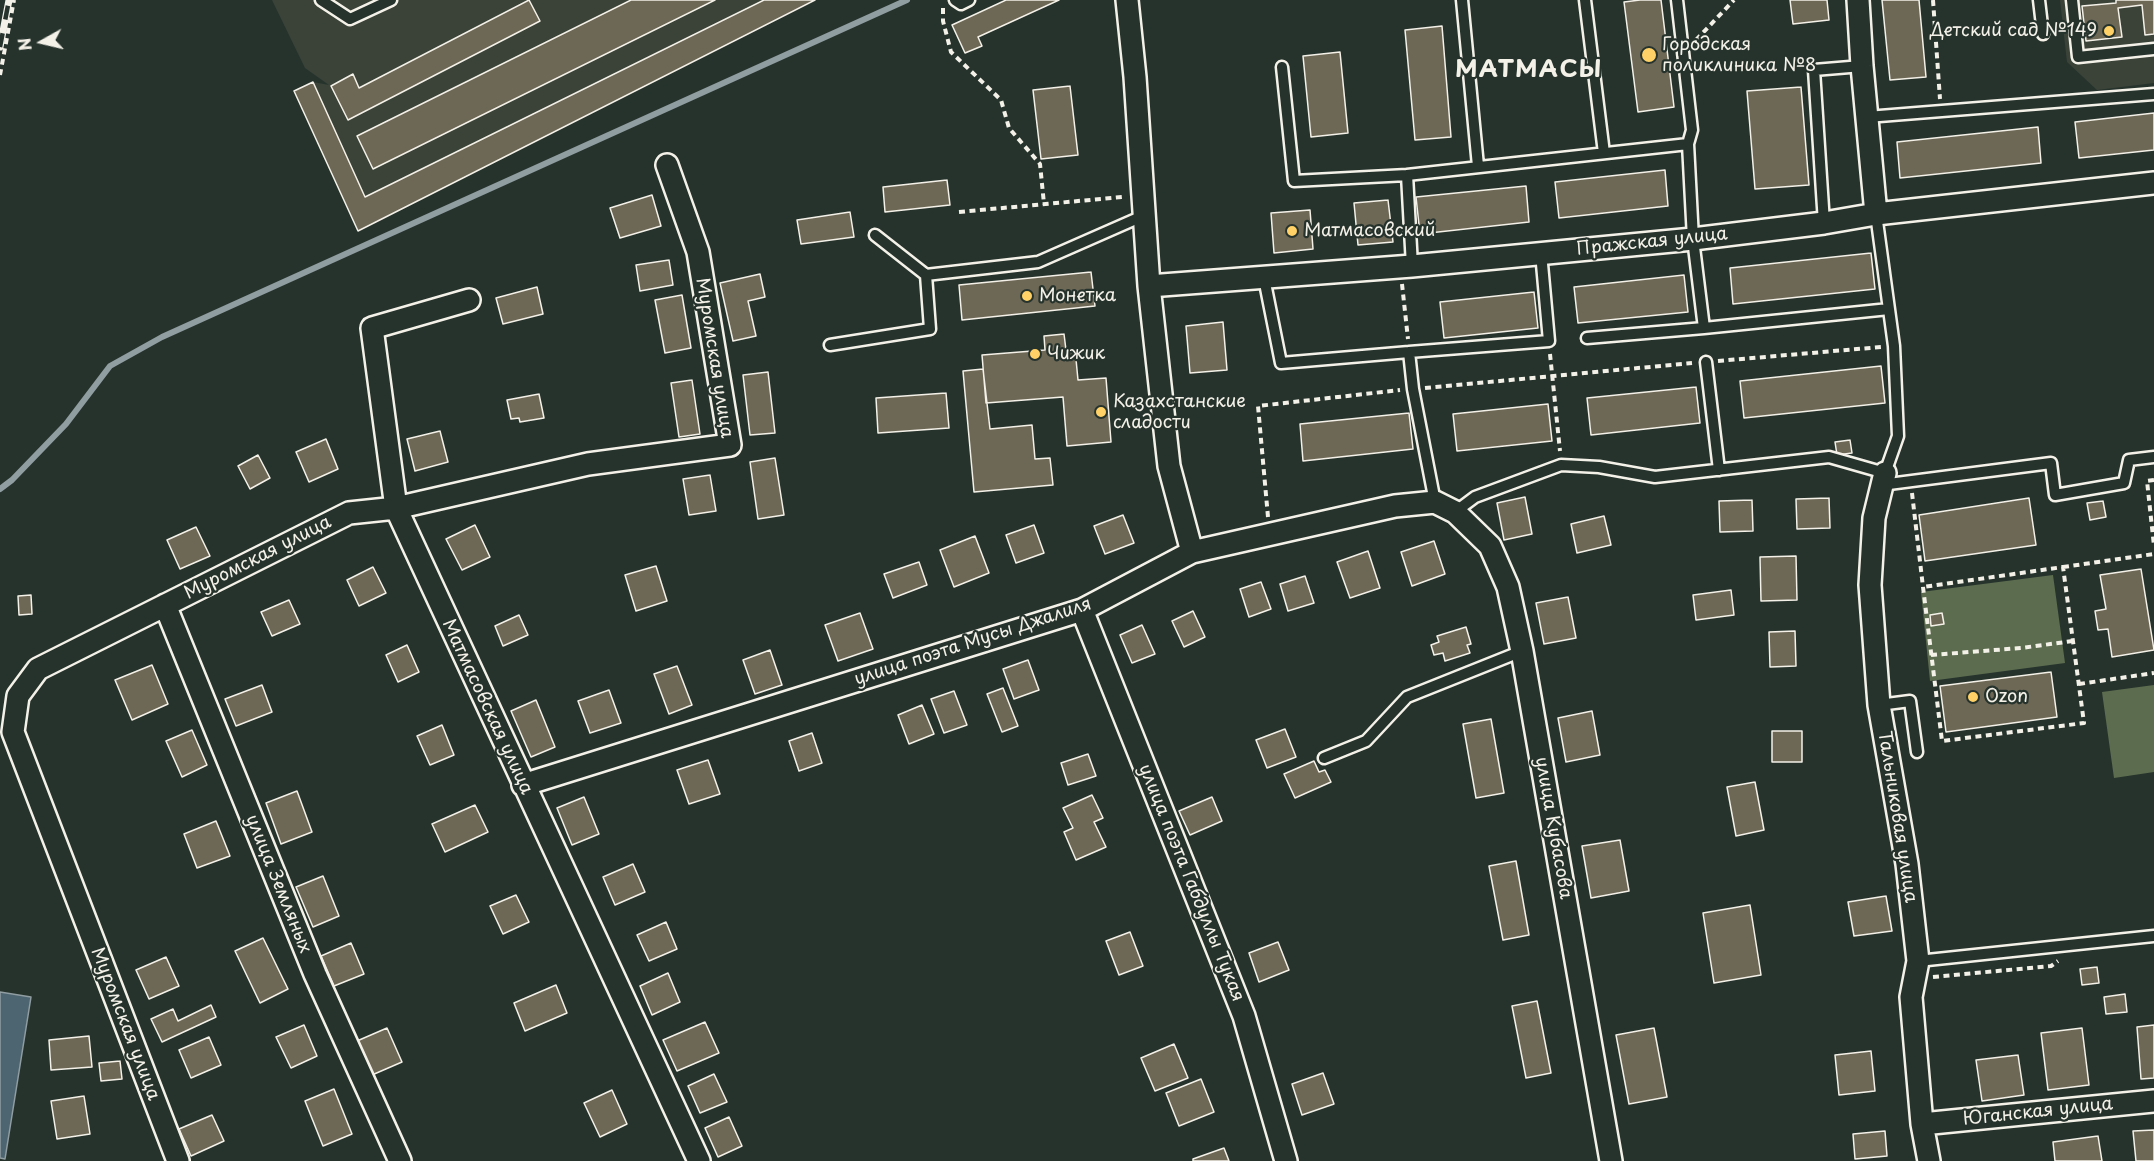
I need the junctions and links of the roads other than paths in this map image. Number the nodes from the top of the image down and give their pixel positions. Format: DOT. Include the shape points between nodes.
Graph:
graph roads {
  1 [pos="321,0"];
  2 [pos="391,0"];
  3 [pos="955,0"];
  4 [pos="969,0"];
  5 [pos="1127,0"];
  6 [pos="1462,0"];
  7 [pos="1585,0"];
  8 [pos="1677,0"];
  9 [pos="1858,0"];
  10 [pos="2039,0"];
  11 [pos="2072,0"];
  12 [pos="2043,34"];
  13 [pos="2154,50"];
  14 [pos="1862,66"];
  15 [pos="1282,67"];
  16 [pos="2154,94"];
  17 [pos="1867,117"];
  18 [pos="1688,144"];
  19 [pos="1604,153"];
  20 [pos="667,165"];
  21 [pos="1478,166"];
  22 [pos="1407,174"];
  23 [pos="2154,183"];
  24 [pos="1145,214"];
  25 [pos="1876,214"];
  26 [pos="1824,223"];
  27 [pos="874,236"];
  28 [pos="1693,239"];
  29 [pos="1541,254"];
  30 [pos="1406,266"];
  31 [pos="926,275"];
  32 [pos="1264,278"];
  33 [pos="1149,286"];
  34 [pos="469,300"];
  35 [pos="1889,309"];
  36 [pos="1704,328"];
  37 [pos="1587,338"];
  38 [pos="830,345"];
  39 [pos="1409,352"];
  40 [pos="1706,362"];
  41 [pos="2154,457"];
  42 [pos="1719,470"];
  43 [pos="1883,479"];
  44 [pos="1435,502"];
  45 [pos="396,508"];
  46 [pos="1455,512"];
  47 [pos="1192,552"];
  48 [pos="165,604"];
  49 [pos="1082,610"];
  50 [pos="1522,651"];
  51 [pos="1879,705"];
  52 [pos="1917,752"];
  53 [pos="1324,758"];
  54 [pos="523,785"];
  55 [pos="2154,936"];
  56 [pos="1918,961"];
  57 [pos="2154,1101"];
  58 [pos="1922,1124"];
  59 [pos="178,1161"];
  60 [pos="399,1161"];
  61 [pos="699,1161"];
  62 [pos="1286,1161"];
  63 [pos="1611,1161"];
  64 [pos="1929,1161"];
  1 -- 2 [label="lane" via="350,19"];
  3 -- 4 [label="lane" via="961,4"];
  5 -- 24 [label="street"];
  6 -- 21 [label="lane"];
  7 -- 19 [label="lane"];
  8 -- 18 [label="lane" via="1692,130"];
  9 -- 14 [label="street"];
  10 -- 12 [label="lane"];
  11 -- 13 [label="lane" via="2078,57"];
  14 -- 17 [label="street"];
  14 -- 26 [label="lane" via="1814,70"];
  15 -- 22 [label="lane" via="1294,181"];
  16 -- 17 [label="lane"];
  17 -- 25 [label="street"];
  18 -- 19 [label="lane"];
  18 -- 28 [label="lane"];
  19 -- 21 [label="lane"];
  20 -- 45 [label="street, Муромская улица" via="698,252 730,445 588,464"];
  21 -- 22 [label="lane"];
  22 -- 30 [label="lane"];
  23 -- 25 [label="street, Пражская улица"];
  24 -- 31 [label="lane" via="1038,261"];
  24 -- 33 [label="street"];
  25 -- 26 [label="street, Пражская улица"];
  25 -- 35 [label="lane"];
  26 -- 28 [label="street, Пражская улица"];
  27 -- 31 [label="lane"];
  28 -- 29 [label="street, Пражская улица"];
  28 -- 36 [label="lane"];
  29 -- 30 [label="street, Пражская улица"];
  29 -- 39 [label="lane" via="1549,341"];
  30 -- 32 [label="street, Пражская улица"];
  31 -- 38 [label="lane" via="930,329"];
  32 -- 33 [label="street, Пражская улица"];
  32 -- 39 [label="lane" via="1281,363"];
  33 -- 47 [label="street" via="1169,466"];
  34 -- 45 [label="street, Матмасовская улица" via="372,328"];
  35 -- 36 [label="lane"];
  35 -- 43 [label="lane" via="1898,436"];
  36 -- 37 [label="lane"];
  39 -- 44 [label="lane"];
  40 -- 42 [label="lane"];
  41 -- 43 [label="lane" via="2129,460 2124,483 2055,495 2051,463 1910,481"];
  42 -- 43 [label="lane" via="1829,457"];
  42 -- 46 [label="lane" via="1655,477 1561,465 1475,497"];
  43 -- 51 [label="street, Тальниковая улица" via="1874,518 1870,585"];
  44 -- 46 [label="street"];
  44 -- 47 [label="street, улица поэта Мусы Джалиля" via="1395,506"];
  45 -- 48 [label="street, Муромская улица" via="349,513"];
  45 -- 54 [label="street, Матмасовская улица"];
  46 -- 50 [label="street, улица Кубасова" via="1490,546 1508,587"];
  47 -- 49 [label="street, улица поэта Мусы Джалиля"];
  48 -- 59 [label="street, Муромская улица" via="38,669 18,696 13,732"];
  48 -- 60 [label="street, улица Земляных" via="315,974"];
  49 -- 54 [label="street, улица поэта Мусы Джалиля"];
  49 -- 62 [label="street, улица поэта Габдуллы Тукая" via="1244,1016"];
  50 -- 53 [label="lane" via="1407,697 1366,741"];
  50 -- 63 [label="street, улица Кубасова"];
  51 -- 52 [label="lane" via="1910,701"];
  51 -- 56 [label="street, Тальниковая улица" via="1907,864"];
  54 -- 61 [label="street, Матмасовская улица"];
  55 -- 56 [label="lane"];
  56 -- 58 [label="street, Тальниковая улица" via="1911,997"];
  57 -- 58 [label="street, Юганская улица"];
  58 -- 64 [label="street, Тальниковая улица"];
}
